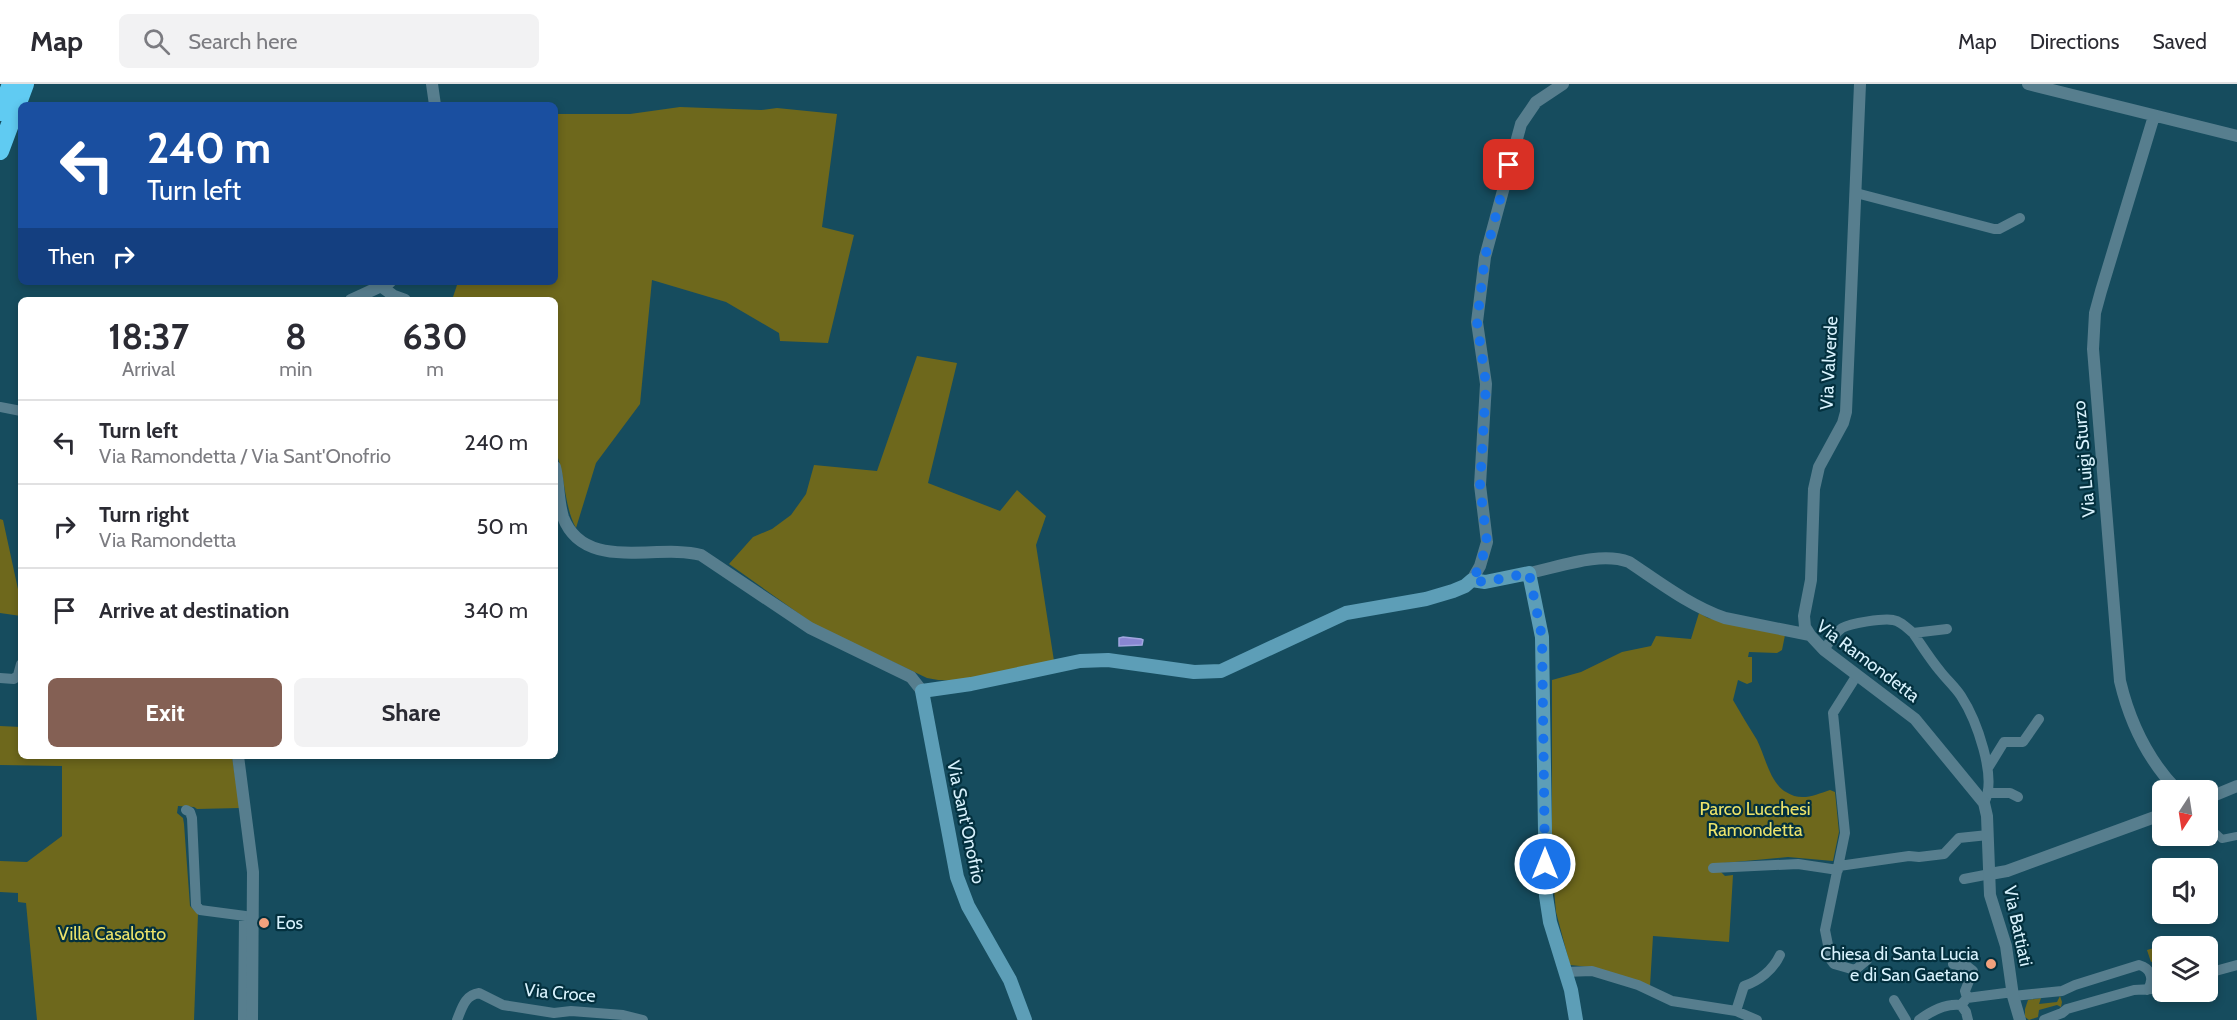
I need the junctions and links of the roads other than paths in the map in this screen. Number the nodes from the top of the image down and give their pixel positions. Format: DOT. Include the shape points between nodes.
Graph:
graph roads {
  1 [pos="11,84"];
  2 [pos="25,84"];
  3 [pos="432,84"];
  4 [pos="1563,84"];
  5 [pos="1860,84"];
  6 [pos="2028,84"];
  7 [pos="18,102"];
  8 [pos="435,102"];
  9 [pos="18,103"];
  10 [pos="0,112"];
  11 [pos="2154,116"];
  12 [pos="2237,136"];
  13 [pos="0,151"];
  14 [pos="1856,193"];
  15 [pos="2020,218"];
  16 [pos="386,285"];
  17 [pos="358,297"];
  18 [pos="397,297"];
  19 [pos="0,407"];
  20 [pos="18,410"];
  21 [pos="558,486"];
  22 [pos="1529,573"];
  23 [pos="1472,580"];
  24 [pos="1947,629"];
  25 [pos="1913,633"];
  26 [pos="1809,635"];
  27 [pos="1824,650"];
  28 [pos="18,675"];
  29 [pos="1857,675"];
  30 [pos="0,678"];
  31 [pos="922,691"];
  32 [pos="2040,719"];
  33 [pos="238,759"];
  34 [pos="1988,768"];
  35 [pos="2168,780"];
  36 [pos="2237,786"];
  37 [pos="2218,794"];
  38 [pos="2018,797"];
  39 [pos="1987,798"];
  40 [pos="186,810"];
  41 [pos="2152,818"];
  42 [pos="1988,835"];
  43 [pos="2218,835"];
  44 [pos="2237,836"];
  45 [pos="1713,868"];
  46 [pos="1838,868"];
  47 [pos="1990,874"];
  48 [pos="1964,879"];
  49 [pos="249,916"];
  50 [pos="1780,955"];
  51 [pos="1867,960"];
  52 [pos="1953,964"];
  53 [pos="2237,965"];
  54 [pos="2218,970"];
  55 [pos="1565,972"];
  56 [pos="2152,978"];
  57 [pos="2075,985"];
  58 [pos="2152,988"];
  59 [pos="2147,990"];
  60 [pos="2062,991"];
  61 [pos="2013,994"];
  62 [pos="1894,1000"];
  63 [pos="1964,1002"];
  64 [pos="2080,1006"];
  65 [pos="2067,1009"];
  66 [pos="1736,1011"];
  67 [pos="243,1020"];
  68 [pos="252,1020"];
  69 [pos="457,1020"];
  70 [pos="643,1020"];
  71 [pos="1025,1020"];
  72 [pos="1576,1020"];
  73 [pos="1757,1020"];
  74 [pos="1906,1020"];
  75 [pos="1919,1020"];
  76 [pos="1968,1020"];
  77 [pos="2020,1020"];
  78 [pos="2044,1020"];
  1 -- 10 [label="highway"];
  2 -- 7 [label="highway"];
  3 -- 8 [label="street"];
  4 -- 23 [label="street" via="1536,102 1521,124 1485,257 1477,322 1486,384 1480,486 1487,542"];
  5 -- 14 [label="street, Via Valverde"];
  6 -- 11 [label="street"];
  9 -- 13 [label="highway"];
  11 -- 12 [label="street"];
  11 -- 35 [label="street, Via Luigi Sturzo" via="2095,313 2093,349 2120,681 2131,720 2147,753"];
  14 -- 15 [label="street" via="1994,229"];
  14 -- 26 [label="street, Via Valverde" via="1846,412 1844,423 1819,467 1814,489 1811,580 1804,616"];
  16 -- 17 [label="street"];
  16 -- 18 [label="street"];
  19 -- 20 [label="street"];
  21 -- 31 [label="street" via="563,517 584,544 612,552 686,551 701,555 810,628 911,677"];
  22 -- 23 [label="main road" via="1485,582"];
  22 -- 26 [label="street, Via Ramondetta" via="1600,558 1619,558 1712,614"];
  22 -- 55 [label="main road" via="1543,648 1546,896"];
  23 -- 31 [label="main road" via="1426,599 1339,616 1221,670 1194,672 1124,662 1080,661"];
  24 -- 25 [label="street"];
  25 -- 27 [label="street" via="1895,620 1854,624 1844,627"];
  25 -- 34 [label="street" via="1962,698 1982,741"];
  26 -- 27 [label="street, Via Ramondetta"];
  27 -- 29 [label="street, Via Ramondetta"];
  28 -- 30 [label="street" via="14,679"];
  29 -- 39 [label="street, Via Ramondetta" via="1916,719"];
  29 -- 46 [label="street" via="1833,713 1845,833"];
  31 -- 71 [label="main road, Via Sant'Onofrio" via="957,877 968,906 1010,980"];
  32 -- 34 [label="street" via="2023,742 2004,742"];
  33 -- 49 [label="street" via="253,872"];
  34 -- 39 [label="street"];
  36 -- 37 [label="street"];
  38 -- 39 [label="street" via="2010,793"];
  39 -- 42 [label="street, Via Battiati"];
  40 -- 49 [label="street" via="192,818 196,905 200,910"];
  41 -- 47 [label="street" via="2007,872"];
  42 -- 46 [label="street" via="1959,838 1944,854"];
  42 -- 47 [label="street, Via Battiati"];
  43 -- 44 [label="street" via="2222,839"];
  45 -- 46 [label="street" via="1798,864"];
  46 -- 51 [label="street" via="1826,930 1831,960 1855,970"];
  47 -- 48 [label="street"];
  47 -- 61 [label="street, Via Battiati" via="1990,895 2006,946"];
  49 -- 67 [label="street"];
  49 -- 68 [label="street"];
  50 -- 66 [label="street" via="1775,965 1744,986"];
  52 -- 63 [label="street" via="1973,971"];
  53 -- 54 [label="street"];
  55 -- 66 [label="street" via="1592,971 1638,985 1672,1001"];
  55 -- 72 [label="main road"];
  56 -- 57 [label="street" via="2139,965"];
  56 -- 59 [label="street"];
  57 -- 60 [label="street"];
  57 -- 64 [label="street" via="2073,994"];
  58 -- 59 [label="street"];
  59 -- 64 [label="street" via="2134,990"];
  60 -- 61 [label="street"];
  60 -- 65 [label="street"];
  61 -- 63 [label="street"];
  61 -- 77 [label="street, Via Battiati"];
  62 -- 74 [label="street"];
  63 -- 75 [label="street" via="1929,1012"];
  63 -- 76 [label="street"];
  64 -- 65 [label="street"];
  65 -- 78 [label="street"];
  66 -- 73 [label="street"];
  69 -- 70 [label="street, Via Croce" via="466,999 479,993 503,1005"];
}
